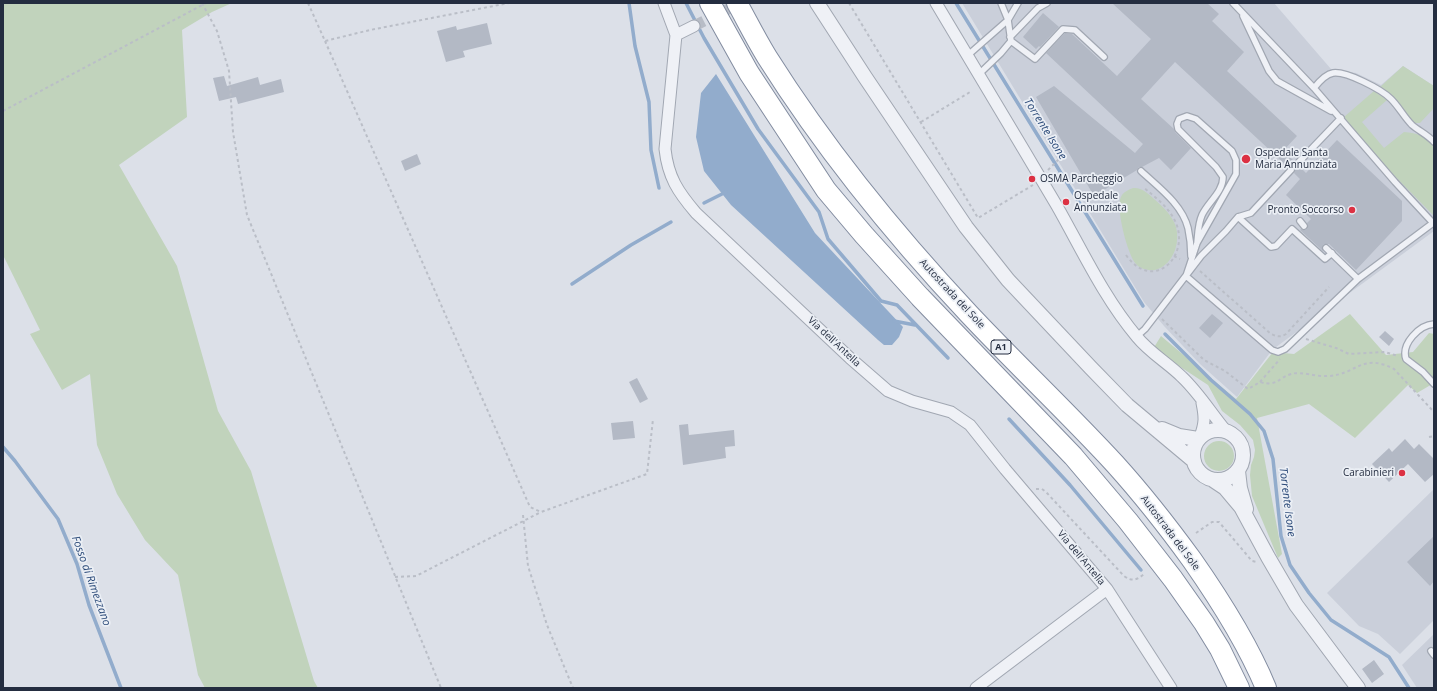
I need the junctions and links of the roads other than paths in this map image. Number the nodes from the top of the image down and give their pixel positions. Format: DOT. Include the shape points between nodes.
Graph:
graph roads {
  1 [pos="664,3"];
  2 [pos="710,3"];
  3 [pos="737,3"];
  4 [pos="817,3"];
  5 [pos="936,3"];
  6 [pos="1001,3"];
  7 [pos="1018,3"];
  8 [pos="1047,3"];
  9 [pos="1233,3"];
  10 [pos="1240,11"];
  11 [pos="1008,20"];
  12 [pos="694,26"];
  13 [pos="676,35"];
  14 [pos="1011,39"];
  15 [pos="967,56"];
  16 [pos="1104,57"];
  17 [pos="978,75"];
  18 [pos="1314,88"];
  19 [pos="1333,112"];
  20 [pos="1341,118"];
  21 [pos="1434,142"];
  22 [pos="1297,164"];
  23 [pos="1291,170"];
  24 [pos="1141,171"];
  25 [pos="1238,217"];
  26 [pos="1433,223"];
  27 [pos="1197,243"];
  28 [pos="1326,248"];
  29 [pos="1332,253"];
  30 [pos="1191,261"];
  31 [pos="1186,276"];
  32 [pos="1358,279"];
  33 [pos="1434,324"];
  34 [pos="1136,337"];
  35 [pos="1434,384"];
  36 [pos="1199,395"];
  37 [pos="1147,422"];
  38 [pos="1226,430"];
  39 [pos="1199,438"];
  40 [pos="1194,461"];
  41 [pos="1238,471"];
  42 [pos="1213,480"];
  43 [pos="1251,523"];
  44 [pos="1107,589"];
  45 [pos="976,688"];
  46 [pos="1171,688"];
  47 [pos="1239,688"];
  48 [pos="1266,688"];
  49 [pos="1358,688"];
  1 -- 13 [label="street, Via dell'Antella"];
  2 -- 47 [label="highway, A1" via="749,73 826,190 920,297 1073,456 1128,521 1204,623"];
  3 -- 48 [label="highway, Autostrada del Sole / A1" via="766,56 853,181 969,314 1116,465 1164,522 1208,582 1234,624"];
  4 -- 37 [label="street" via="971,233 1008,280 1127,405"];
  5 -- 15 [label="street"];
  6 -- 11 [label="lane"];
  7 -- 11 [label="lane"];
  8 -- 14 [label="lane" via="1038,8"];
  9 -- 10 [label="lane"];
  10 -- 18 [label="lane"];
  10 -- 19 [label="lane" via="1269,71 1277,81"];
  11 -- 14 [label="lane"];
  11 -- 15 [label="lane"];
  12 -- 13 [label="street"];
  13 -- 44 [label="street, Via dell'Antella" via="665,149 667,164 681,195 833,342 888,391 951,412 970,425"];
  14 -- 16 [label="lane" via="1035,59 1063,29 1075,30"];
  14 -- 17 [label="lane" via="1001,53"];
  15 -- 17 [label="street"];
  17 -- 34 [label="street" via="1057,206 1099,282"];
  18 -- 19 [label="lane"];
  18 -- 21 [label="lane" via="1332,73 1363,82 1390,98 1412,125"];
  19 -- 20 [label="lane"];
  20 -- 22 [label="lane"];
  20 -- 26 [label="lane"];
  23 -- 25 [label="lane" via="1251,212"];
  24 -- 30 [label="lane" via="1183,215 1188,227"];
  25 -- 29 [label="lane" via="1271,247 1276,246 1292,229 1325,259"];
  25 -- 31 [label="lane"];
  26 -- 32 [label="lane"];
  27 -- 27 [label="lane" via="1202,215 1221,186 1223,177 1178,129 1179,119 1187,116 1196,119 1229,148 1236,160 1236,174"];
  27 -- 30 [label="lane"];
  28 -- 29 [label="lane"];
  29 -- 32 [label="lane"];
  30 -- 31 [label="lane"];
  31 -- 32 [label="lane" via="1272,350 1278,352 1285,349"];
  31 -- 34 [label="lane"];
  33 -- 35 [label="lane" via="1423,328 1408,343 1405,350 1406,360"];
  34 -- 36 [label="street" via="1183,377"];
  36 -- 38 [label="street"];
  36 -- 39 [label="street" via="1205,417"];
  37 -- 39 [label="street" via="1179,436"];
  37 -- 40 [label="street"];
  38 -- 39 [label="street" via="1212,430"];
  38 -- 41 [label="street" via="1237,437 1243,447 1244,460"];
  39 -- 40 [label="street" via="1193,452"];
  40 -- 42 [label="street" via="1201,473"];
  41 -- 42 [label="street" via="1227,479"];
  41 -- 43 [label="street" via="1240,488"];
  42 -- 43 [label="street" via="1233,496"];
  43 -- 49 [label="street" via="1296,605"];
  44 -- 45 [label="street, Via dell'Antella"];
  44 -- 46 [label="street, Via dell'Antella"];
}
